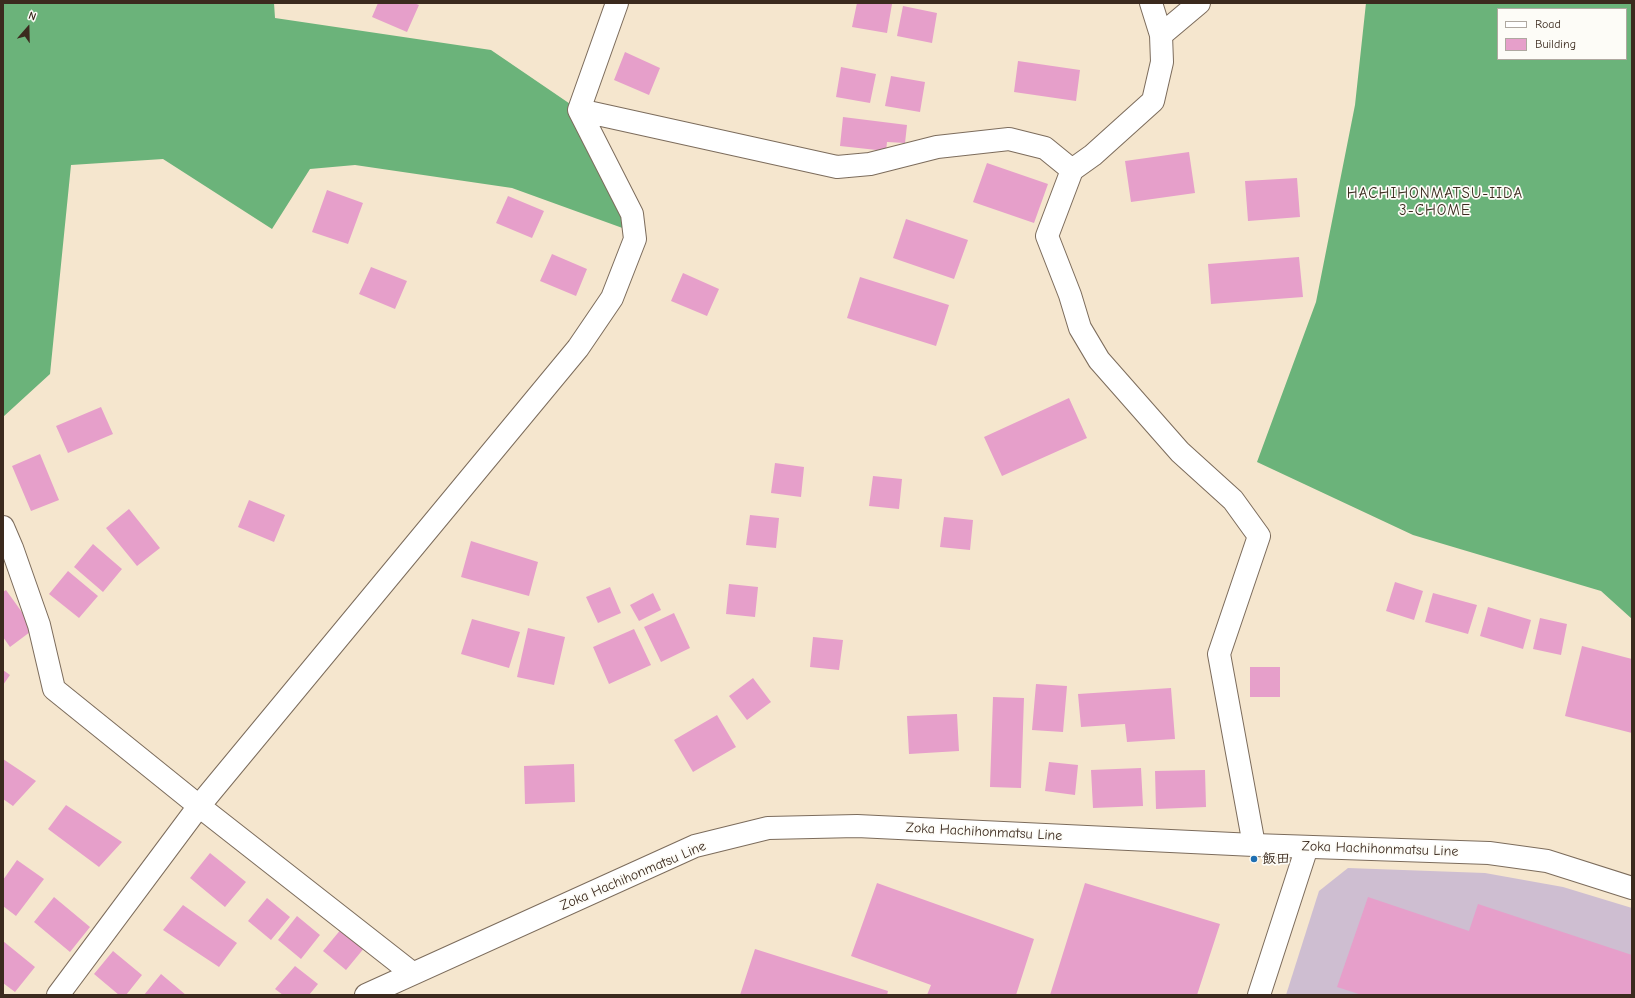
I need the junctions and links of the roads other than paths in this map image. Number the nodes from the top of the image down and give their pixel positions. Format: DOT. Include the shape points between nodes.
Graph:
graph roads {
  1 [pos="617,3"];
  2 [pos="1151,3"];
  3 [pos="1200,3"];
  4 [pos="1162,35"];
  5 [pos="579,110"];
  6 [pos="1072,170"];
  7 [pos="3,527"];
  8 [pos="8,554"];
  9 [pos="199,806"];
  10 [pos="1254,845"];
  11 [pos="1307,847"];
  12 [pos="1632,888"];
  13 [pos="412,973"];
  14 [pos="58,995"];
  15 [pos="366,995"];
  16 [pos="1259,995"];
  1 -- 5 [label="street"];
  2 -- 4 [label="street"];
  3 -- 4 [label="street"];
  4 -- 6 [label="street" via="1162,62 1153,101 1093,155"];
  5 -- 6 [label="street" via="837,167 870,164 937,147 1009,140 1046,148"];
  5 -- 9 [label="street" via="632,214 635,239 612,298 578,348"];
  6 -- 10 [label="street" via="1048,236 1080,328 1099,360 1180,452 1232,500 1259,536 1219,654"];
  7 -- 8 [label="street"];
  8 -- 9 [label="street" via="40,625 54,689"];
  9 -- 13 [label="street"];
  9 -- 14 [label="street"];
  10 -- 11 [label="street, Zoka Hachihonmatsu Line"];
  10 -- 13 [label="street, Zoka Hachihonmatsu Line" via="857,826 768,828 695,846"];
  11 -- 12 [label="street, Zoka Hachihonmatsu Line" via="1489,853 1547,861"];
  11 -- 16 [label="street"];
  13 -- 15 [label="street, Zoka Hachihonmatsu Line"];
}
